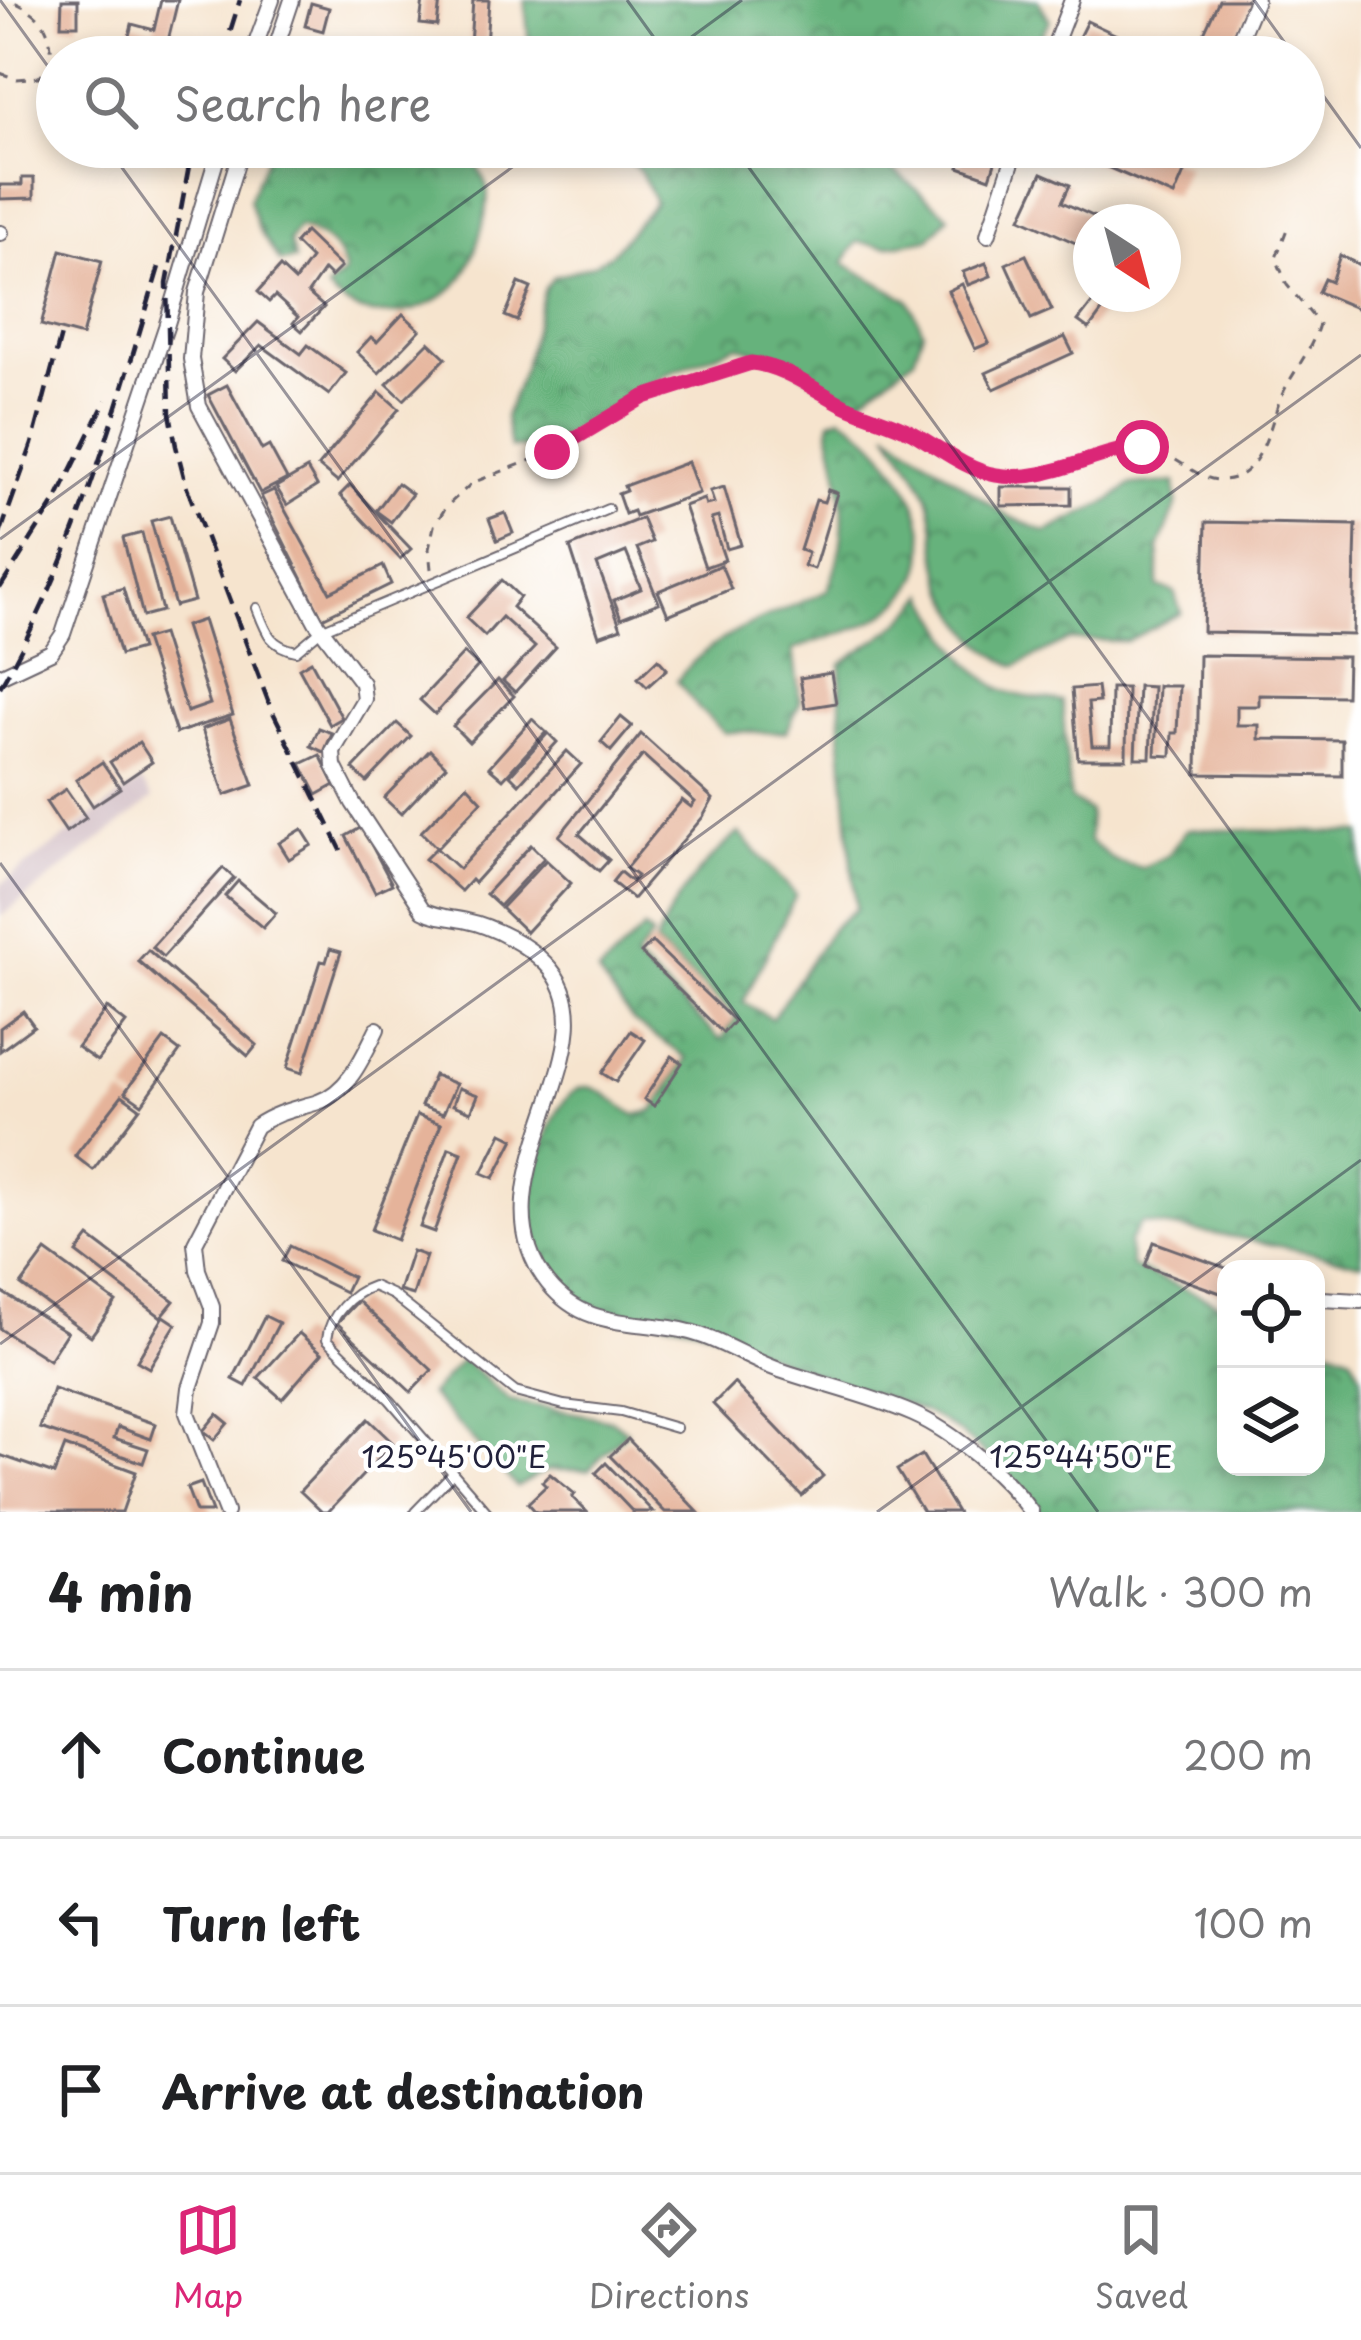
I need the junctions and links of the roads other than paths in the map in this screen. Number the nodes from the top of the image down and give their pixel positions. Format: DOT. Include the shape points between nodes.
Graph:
graph roads {
  1 [pos="272,0"];
  2 [pos="292,0"];
  3 [pos="1072,0"];
  4 [pos="1256,0"];
  5 [pos="258,36"];
  6 [pos="280,36"];
  7 [pos="1058,36"];
  8 [pos="1241,36"];
  9 [pos="214,168"];
  10 [pos="235,168"];
  11 [pos="1010,168"];
  12 [pos="988,235"];
  13 [pos="608,509"];
  14 [pos="257,608"];
  15 [pos="321,629"];
  16 [pos="0,676"];
  17 [pos="376,1029"];
  18 [pos="1325,1299"];
  19 [pos="1361,1301"];
  20 [pos="676,1428"];
  21 [pos="452,1474"];
  22 [pos="226,1512"];
  23 [pos="415,1512"];
  24 [pos="487,1512"];
  25 [pos="1031,1512"];
  1 -- 5 [label="street"];
  2 -- 6 [label="street"];
  3 -- 7 [label="street"];
  4 -- 8 [label="street"];
  9 -- 16 [label="street" via="62,634 50,652"];
  10 -- 15 [label="street" via="197,292 191,358 199,406"];
  11 -- 12 [label="street"];
  13 -- 15 [label="lane"];
  14 -- 15 [label="lane" via="279,648 296,651"];
  15 -- 25 [label="street" via="362,683 364,699 333,751 334,766 402,882 423,910 485,927 531,952 564,993 566,1054 539,1123 524,1207 528,1252 548,1283 591,1318 696,1333 912,1414 1004,1478"];
  17 -- 22 [label="street" via="345,1085 256,1126 195,1244 212,1323 187,1413"];
  18 -- 19 [label="street"];
  20 -- 21 [label="lane" via="515,1392 393,1295 373,1286 358,1291 327,1339"];
  21 -- 23 [label="lane"];
  21 -- 24 [label="lane"];
}
